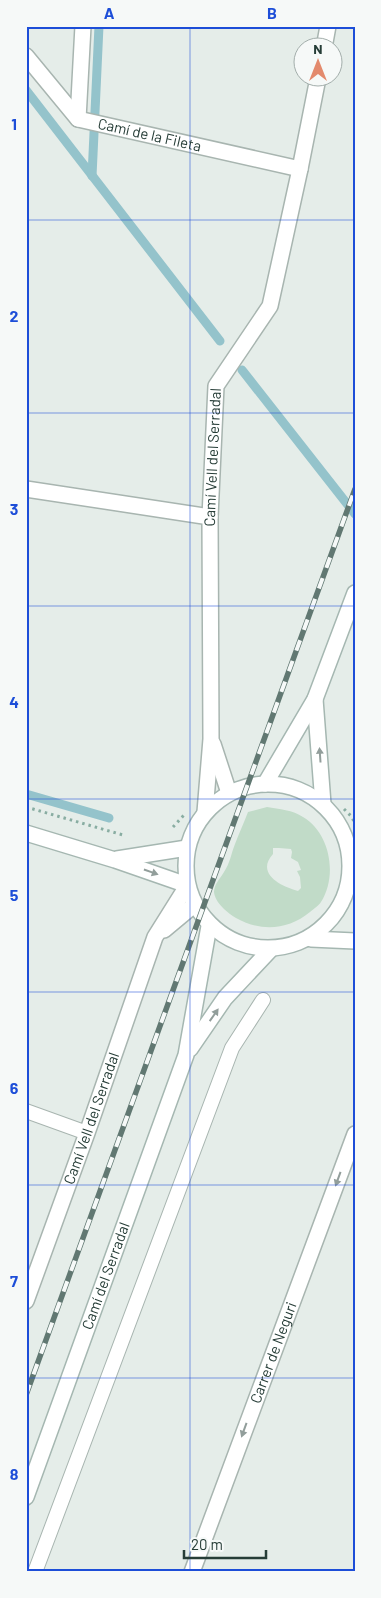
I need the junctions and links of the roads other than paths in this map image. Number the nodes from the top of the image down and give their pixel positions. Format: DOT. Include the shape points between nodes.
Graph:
graph roads {
  1 [pos="83,26"];
  2 [pos="26,56"];
  3 [pos="316,88"];
  4 [pos="81,119"];
  5 [pos="300,169"];
  6 [pos="26,489"];
  7 [pos="210,517"];
  8 [pos="355,593"];
  9 [pos="315,699"];
  10 [pos="212,738"];
  11 [pos="265,784"];
  12 [pos="229,793"];
  13 [pos="323,804"];
  14 [pos="206,812"];
  15 [pos="26,833"];
  16 [pos="187,848"];
  17 [pos="115,860"];
  18 [pos="353,862"];
  19 [pos="187,885"];
  20 [pos="194,905"];
  21 [pos="209,926"];
  22 [pos="155,937"];
  23 [pos="311,938"];
  24 [pos="355,941"];
  25 [pos="270,950"];
  26 [pos="263,1000"];
  27 [pos="186,1055"];
  28 [pos="26,1111"];
  29 [pos="87,1133"];
  30 [pos="355,1134"];
  31 [pos="26,1301"];
  32 [pos="26,1497"];
  33 [pos="35,1572"];
  34 [pos="192,1572"];
  1 -- 4 [label="street"];
  2 -- 4 [label="street, Camí de la Fileta"];
  3 -- 5 [label="street, Camí Vell del Serradal"];
  4 -- 5 [label="street, Camí de la Fileta"];
  5 -- 7 [label="street, Camí Vell del Serradal" via="270,306 216,386"];
  6 -- 7 [label="street"];
  7 -- 10 [label="street, Camí Vell del Serradal"];
  8 -- 9 [label="street"];
  9 -- 11 [label="street"];
  13 -- 9 [label="street, one-way"];
  10 -- 12 [label="street, Camí Vell del Serradal"];
  10 -- 14 [label="street, Camí Vell del Serradal"];
  11 -- 12 [label="street"];
  11 -- 13 [label="street" via="296,788"];
  12 -- 14 [label="street"];
  13 -- 18 [label="street" via="343,829"];
  14 -- 16 [label="street"];
  15 -- 17 [label="street"];
  16 -- 17 [label="street"];
  16 -- 19 [label="street"];
  17 -- 19 [label="street, one-way"];
  18 -- 23 [label="street" via="342,905"];
  19 -- 20 [label="street"];
  19 -- 22 [label="street, Camí Vell del Serradal"];
  20 -- 21 [label="street"];
  20 -- 22 [label="street"];
  21 -- 25 [label="street" via="237,944"];
  21 -- 27 [label="street, Camí del Serradal"];
  22 -- 29 [label="street, Camí Vell del Serradal"];
  23 -- 24 [label="street"];
  23 -- 25 [label="street"];
  27 -- 25 [label="street, Camí del Serradal, one-way" via="225,998"];
  26 -- 33 [label="lane" via="232,1048"];
  27 -- 32 [label="street, Camí del Serradal"];
  28 -- 29 [label="lane"];
  29 -- 31 [label="street, Camí Vell del Serradal"];
  30 -- 34 [label="street, Carrer de Neguri, one-way"];
}
